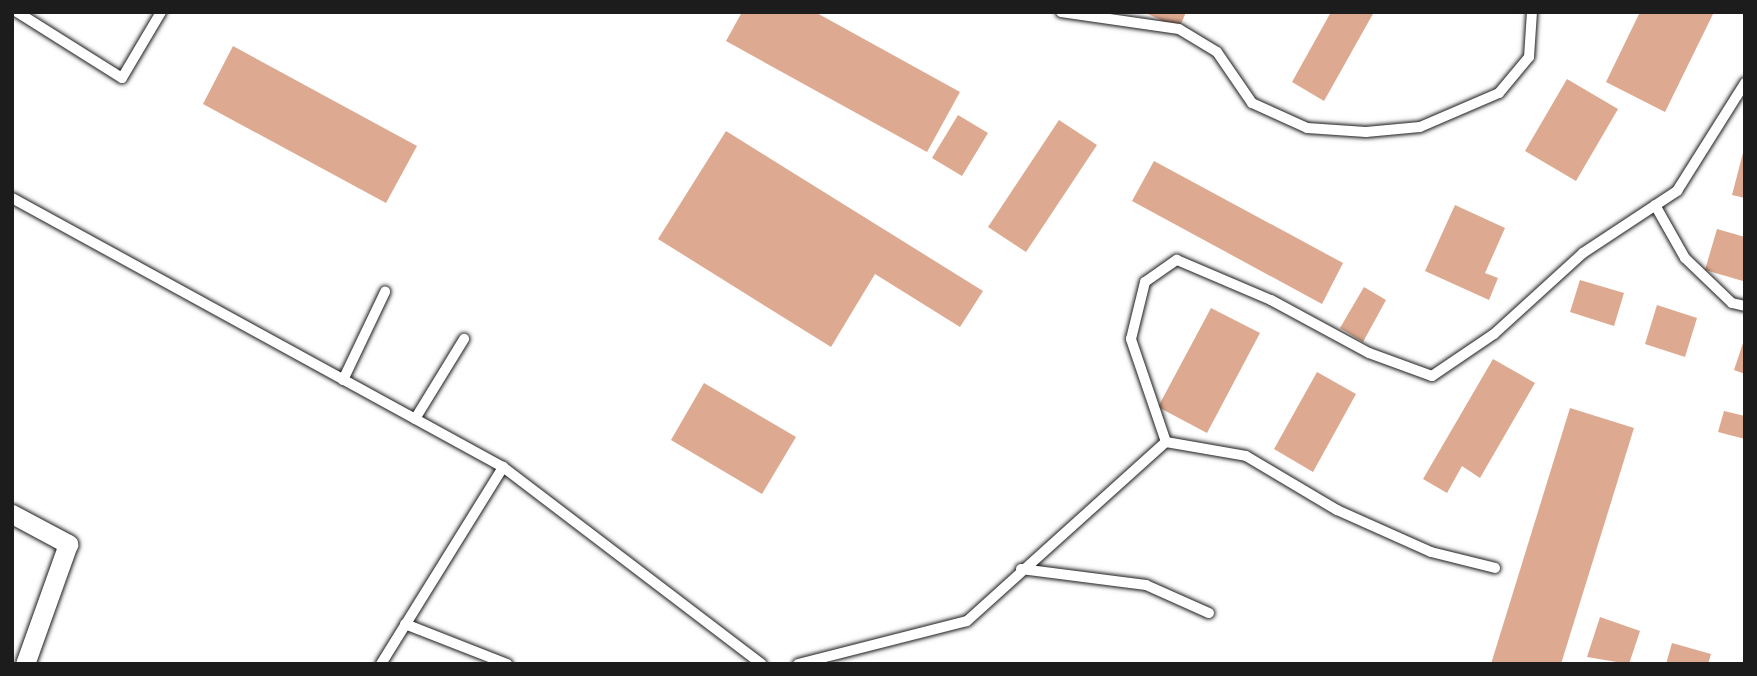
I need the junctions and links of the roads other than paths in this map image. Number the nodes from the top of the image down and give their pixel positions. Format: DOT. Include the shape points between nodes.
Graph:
graph roads {
  1 [pos="17,12"];
  2 [pos="161,12"];
  3 [pos="1061,12"];
  4 [pos="1532,12"];
  5 [pos="1080,14"];
  6 [pos="1745,83"];
  7 [pos="12,198"];
  8 [pos="1655,205"];
  9 [pos="385,292"];
  10 [pos="1745,306"];
  11 [pos="464,339"];
  12 [pos="344,380"];
  13 [pos="415,419"];
  14 [pos="1166,442"];
  15 [pos="503,467"];
  16 [pos="12,514"];
  17 [pos="1495,568"];
  18 [pos="1021,569"];
  19 [pos="1209,613"];
  20 [pos="405,624"];
  21 [pos="25,664"];
  22 [pos="381,664"];
  23 [pos="507,664"];
  24 [pos="762,664"];
  25 [pos="798,664"];
  1 -- 2 [label="lane" via="122,78"];
  3 -- 5 [label="lane"];
  4 -- 5 [label="lane" via="1529,57 1499,93 1420,127 1366,132 1307,128 1252,103 1217,52 1179,29"];
  6 -- 8 [label="lane" via="1677,191"];
  7 -- 12 [label="lane"];
  8 -- 10 [label="lane" via="1685,258 1732,303"];
  8 -- 14 [label="lane" via="1583,253 1494,334 1432,376 1369,353 1271,300 1177,260 1145,282 1131,339"];
  9 -- 12 [label="lane"];
  11 -- 13 [label="lane"];
  12 -- 13 [label="lane"];
  13 -- 15 [label="lane"];
  14 -- 17 [label="lane" via="1246,456 1337,510 1431,552"];
  14 -- 18 [label="lane"];
  15 -- 20 [label="lane"];
  15 -- 24 [label="lane"];
  16 -- 21 [label="street" via="68,544"];
  18 -- 19 [label="lane" via="1146,585"];
  18 -- 25 [label="lane" via="967,621"];
  20 -- 22 [label="lane"];
  20 -- 23 [label="lane"];
}
